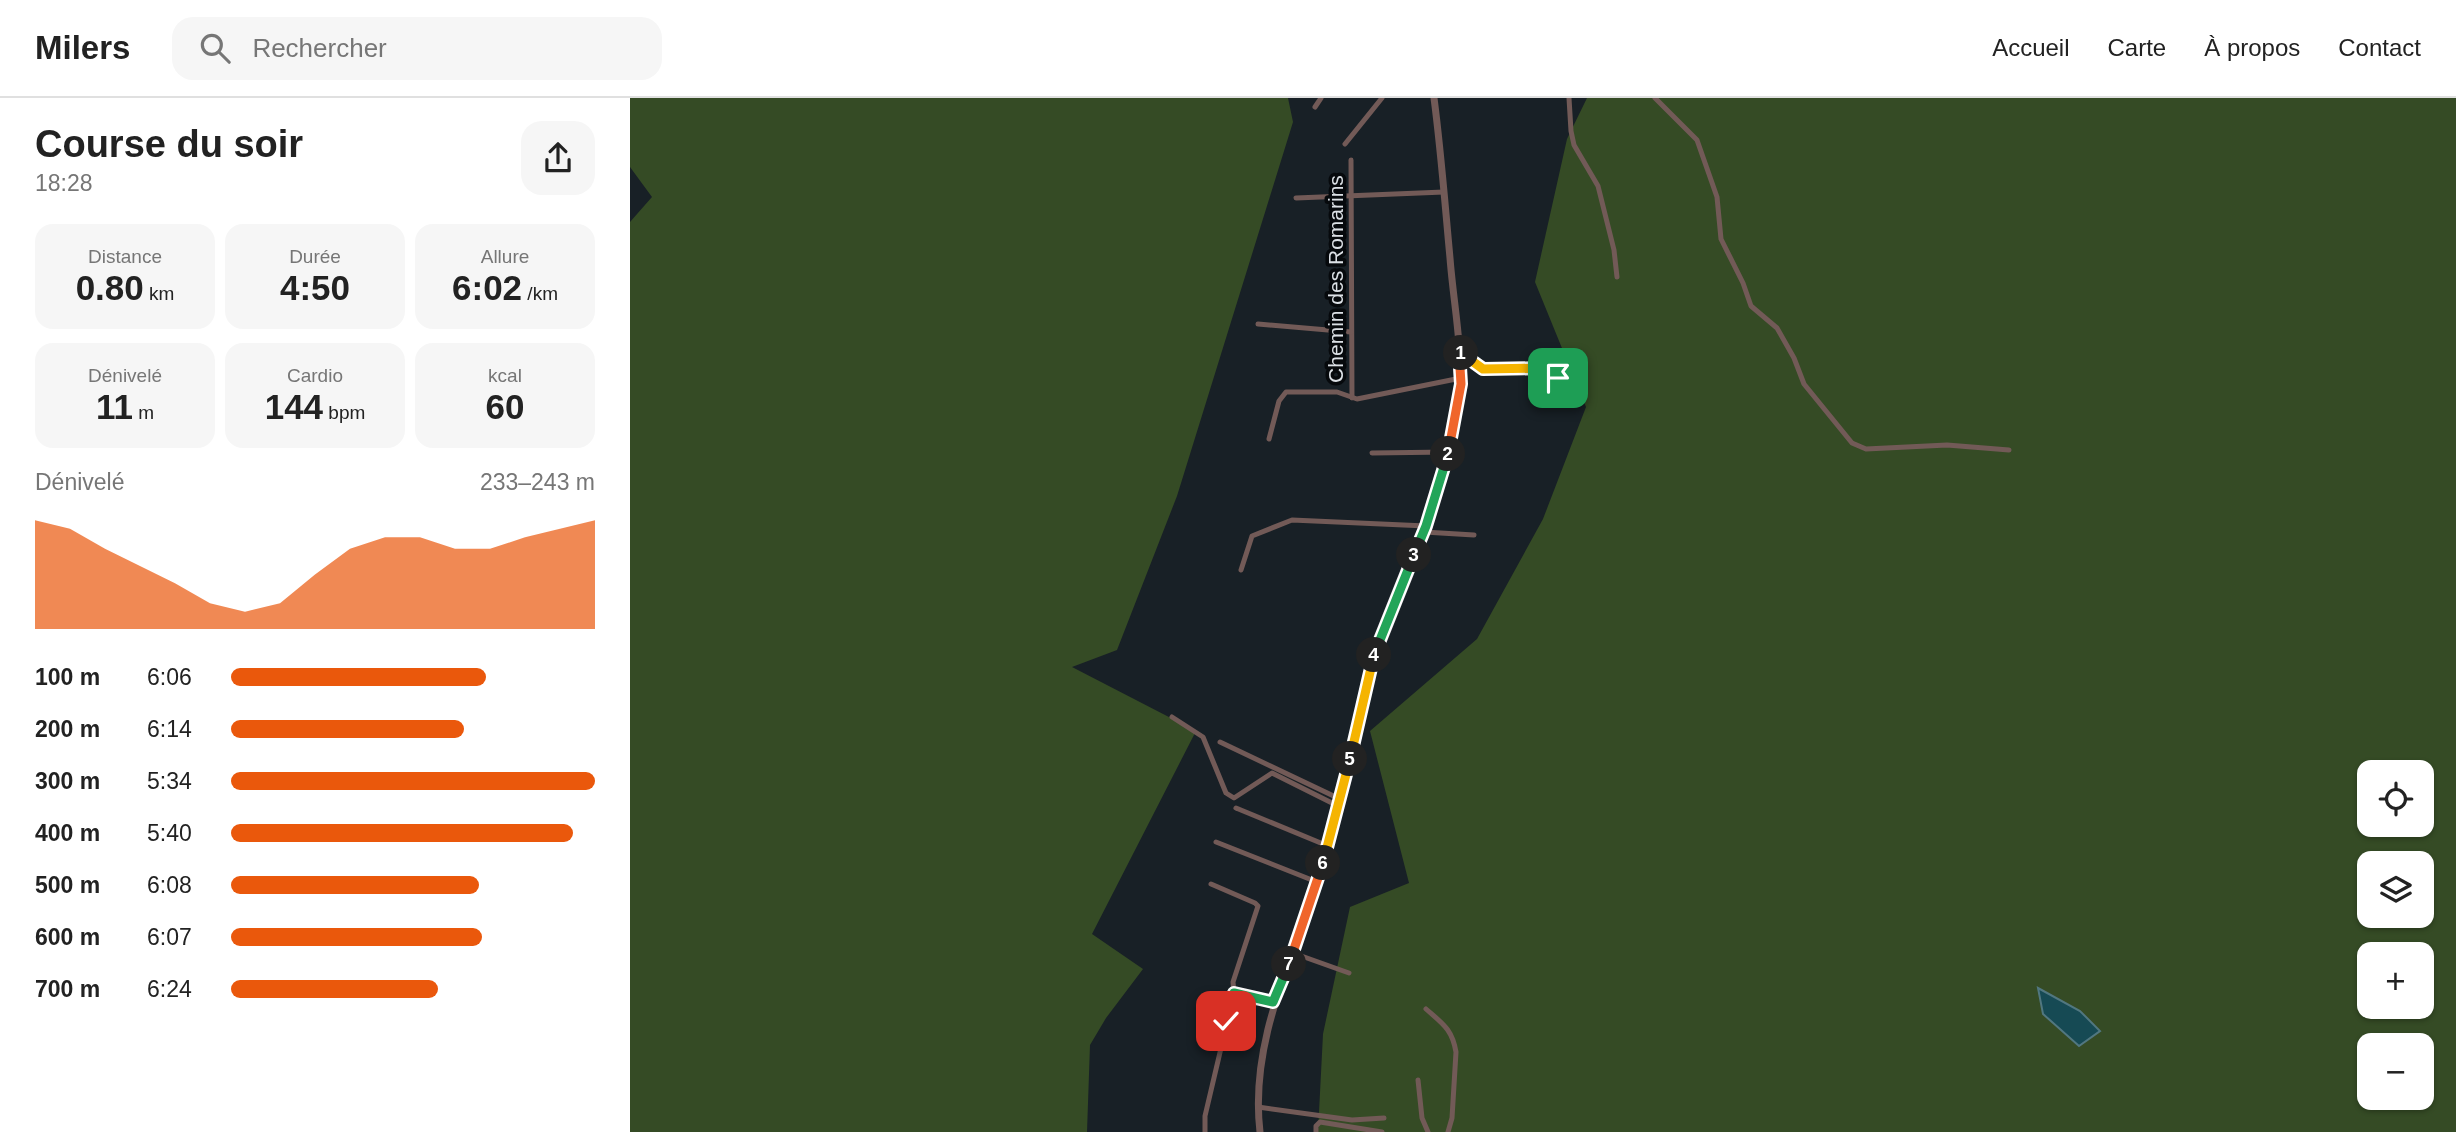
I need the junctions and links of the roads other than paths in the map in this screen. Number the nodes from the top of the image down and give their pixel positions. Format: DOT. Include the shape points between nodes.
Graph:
graph roads {
  1 [pos="1321,98"];
  2 [pos="1382,98"];
  3 [pos="1434,98"];
  4 [pos="1569,98"];
  5 [pos="1655,98"];
  6 [pos="1315,107"];
  7 [pos="1345,144"];
  8 [pos="1352,160"];
  9 [pos="1444,192"];
  10 [pos="1353,197"];
  11 [pos="1296,198"];
  12 [pos="1617,277"];
  13 [pos="1258,324"];
  14 [pos="1351,332"];
  15 [pos="1459,351"];
  16 [pos="1461,378"];
  17 [pos="1558,378"];
  18 [pos="1352,398"];
  19 [pos="1269,439"];
  20 [pos="2009,450"];
  21 [pos="1449,452"];
  22 [pos="1371,453"];
  23 [pos="1425,529"];
  24 [pos="1474,536"];
  25 [pos="1241,570"];
  26 [pos="1172,717"];
  27 [pos="1220,742"];
  28 [pos="1339,802"];
  29 [pos="1236,808"];
  30 [pos="1216,842"];
  31 [pos="1328,846"];
  32 [pos="1317,881"];
  33 [pos="1211,884"];
  34 [pos="1293,953"];
  35 [pos="1349,973"];
  36 [pos="1234,993"];
  37 [pos="1273,1002"];
  38 [pos="1426,1009"];
  39 [pos="1418,1080"];
  40 [pos="1258,1107"];
  41 [pos="1384,1118"];
  42 [pos="1205,1132"];
  43 [pos="1260,1132"];
  44 [pos="1316,1132"];
  45 [pos="1382,1132"];
  46 [pos="1428,1132"];
  47 [pos="1448,1132"];
  1 -- 6 [label="street"];
  2 -- 7 [label="street"];
  3 -- 9 [label="street"];
  4 -- 12 [label="street" via="1574,145 1598,186"];
  5 -- 20 [label="street" via="1697,139 1717,197 1721,239 1751,306 1777,328 1804,384 1852,443 1866,449 1947,445"];
  8 -- 10 [label="street, Chemin des Romarins"];
  9 -- 10 [label="street"];
  9 -- 15 [label="street"];
  10 -- 11 [label="street"];
  10 -- 14 [label="street, Chemin des Romarins"];
  13 -- 14 [label="street"];
  14 -- 18 [label="street, Chemin des Romarins"];
  15 -- 16 [label="street"];
  15 -- 17 [label="street" via="1483,369 1550,368"];
  16 -- 18 [label="street, Chemin des Romarins"];
  16 -- 21 [label="street"];
  18 -- 19 [label="street, Chemin des Romarins" via="1337,392 1286,392 1279,401"];
  21 -- 22 [label="street"];
  21 -- 23 [label="street"];
  23 -- 24 [label="street"];
  23 -- 25 [label="street" via="1292,520 1252,536"];
  23 -- 28 [label="street" via="1374,656"];
  26 -- 28 [label="street" via="1203,737 1226,793 1234,798 1272,773"];
  27 -- 28 [label="street"];
  28 -- 31 [label="street"];
  29 -- 31 [label="street"];
  30 -- 32 [label="street"];
  31 -- 32 [label="street"];
  32 -- 34 [label="street"];
  33 -- 36 [label="street" via="1258,906 1233,982"];
  34 -- 35 [label="street"];
  34 -- 37 [label="street"];
  36 -- 37 [label="street"];
  36 -- 42 [label="street"];
  37 -- 40 [label="street"];
  38 -- 47 [label="street" via="1447,1027 1456,1052"];
  39 -- 46 [label="street"];
  40 -- 41 [label="street" via="1352,1120"];
  40 -- 43 [label="street"];
  44 -- 45 [label="street" via="1320,1122"];
}
